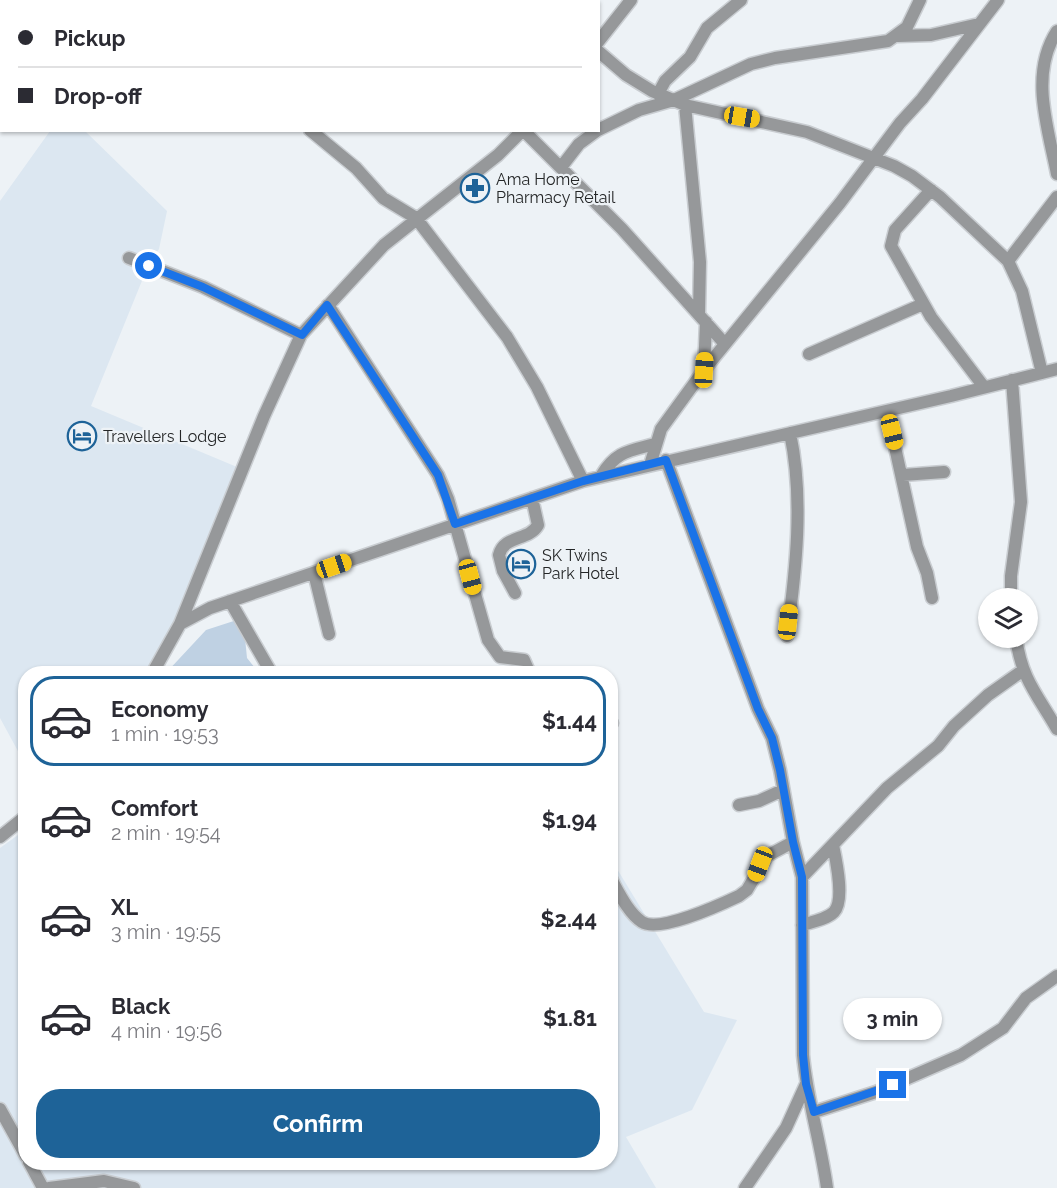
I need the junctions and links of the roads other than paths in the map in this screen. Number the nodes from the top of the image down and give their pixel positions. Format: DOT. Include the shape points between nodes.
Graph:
graph roads {
  1 [pos="631,0"];
  2 [pos="741,0"];
  3 [pos="920,0"];
  4 [pos="998,0"];
  5 [pos="980,24"];
  6 [pos="1057,31"];
  7 [pos="898,36"];
  8 [pos="600,39"];
  9 [pos="600,53"];
  10 [pos="655,93"];
  11 [pos="680,103"];
  12 [pos="639,111"];
  13 [pos="600,129"];
  14 [pos="312,132"];
  15 [pos="522,132"];
  16 [pos="524,132"];
  17 [pos="595,132"];
  18 [pos="872,158"];
  19 [pos="562,166"];
  20 [pos="1057,174"];
  21 [pos="931,190"];
  22 [pos="1056,201"];
  23 [pos="416,219"];
  24 [pos="129,258"];
  25 [pos="1008,261"];
  26 [pos="923,304"];
  27 [pos="327,305"];
  28 [pos="703,317"];
  29 [pos="302,335"];
  30 [pos="725,344"];
  31 [pos="809,354"];
  32 [pos="1057,369"];
  33 [pos="704,370"];
  34 [pos="1042,373"];
  35 [pos="1012,380"];
  36 [pos="984,387"];
  37 [pos="887,411"];
  38 [pos="790,433"];
  39 [pos="656,444"];
  40 [pos="666,460"];
  41 [pos="650,465"];
  42 [pos="944,472"];
  43 [pos="903,475"];
  44 [pos="601,476"];
  45 [pos="583,481"];
  46 [pos="532,498"];
  47 [pos="455,524"];
  48 [pos="314,573"];
  49 [pos="1011,588"];
  50 [pos="515,593"];
  51 [pos="932,598"];
  52 [pos="230,601"];
  53 [pos="180,624"];
  54 [pos="329,634"];
  55 [pos="787,636"];
  56 [pos="1018,648"];
  57 [pos="156,666"];
  58 [pos="267,666"];
  59 [pos="527,666"];
  60 [pos="1022,671"];
  61 [pos="1057,729"];
  62 [pos="783,790"];
  63 [pos="739,805"];
  64 [pos="18,822"];
  65 [pos="0,837"];
  66 [pos="793,842"];
  67 [pos="833,845"];
  68 [pos="802,877"];
  69 [pos="618,890"];
  70 [pos="802,925"];
  71 [pos="1057,976"];
  72 [pos="806,1084"];
  73 [pos="0,1109"];
  74 [pos="814,1112"];
  75 [pos="18,1142"];
  76 [pos="33,1170"];
  77 [pos="43,1188"];
  78 [pos="49,1188"];
  79 [pos="134,1188"];
  80 [pos="745,1188"];
  81 [pos="827,1188"];
  1 -- 8 [label="street"];
  2 -- 10 [label="street" via="707,28 690,57"];
  3 -- 7 [label="street"];
  4 -- 5 [label="street"];
  5 -- 7 [label="street" via="931,35"];
  5 -- 18 [label="street"];
  6 -- 20 [label="street" via="1046,53 1042,91"];
  7 -- 11 [label="street" via="880,44 751,64"];
  9 -- 10 [label="street"];
  10 -- 11 [label="street"];
  10 -- 12 [label="street"];
  11 -- 12 [label="street"];
  11 -- 18 [label="street" via="807,132"];
  11 -- 28 [label="street"];
  12 -- 13 [label="street"];
  14 -- 23 [label="street" via="356,168 384,198"];
  15 -- 23 [label="street"];
  16 -- 19 [label="street"];
  17 -- 19 [label="street" via="579,144"];
  18 -- 21 [label="street" via="903,171"];
  18 -- 30 [label="street"];
  19 -- 28 [label="street"];
  21 -- 25 [label="street"];
  21 -- 26 [label="street" via="895,230 891,246"];
  22 -- 25 [label="street"];
  23 -- 27 [label="street" via="384,245"];
  23 -- 45 [label="street" via="507,337 537,387"];
  24 -- 29 [label="street" via="203,287"];
  25 -- 34 [label="street" via="1022,291"];
  26 -- 31 [label="street"];
  26 -- 36 [label="street"];
  27 -- 29 [label="street"];
  27 -- 47 [label="street" via="438,475"];
  28 -- 30 [label="street"];
  28 -- 33 [label="street"];
  29 -- 53 [label="street" via="246,457"];
  30 -- 33 [label="street"];
  32 -- 34 [label="street"];
  33 -- 39 [label="street" via="661,429"];
  34 -- 35 [label="street"];
  35 -- 36 [label="street"];
  35 -- 49 [label="street" via="1021,502"];
  36 -- 37 [label="street"];
  37 -- 38 [label="street"];
  37 -- 43 [label="street"];
  38 -- 40 [label="street"];
  38 -- 55 [label="street" via="797,465 798,513"];
  39 -- 41 [label="street"];
  39 -- 44 [label="street" via="620,453"];
  40 -- 41 [label="street"];
  40 -- 62 [label="street" via="772,738"];
  41 -- 44 [label="street"];
  42 -- 43 [label="street"];
  43 -- 51 [label="street"];
  44 -- 45 [label="street"];
  45 -- 46 [label="street"];
  46 -- 47 [label="street"];
  46 -- 50 [label="street" via="538,525 531,534 508,542 500,555 503,571"];
  47 -- 48 [label="street"];
  47 -- 59 [label="street" via="488,640 500,657 524,660"];
  48 -- 52 [label="street"];
  48 -- 54 [label="street"];
  52 -- 53 [label="street"];
  52 -- 58 [label="street"];
  53 -- 57 [label="street"];
  56 -- 60 [label="street"];
  60 -- 61 [label="street"];
  60 -- 67 [label="street" via="968,712 938,746 887,788"];
  62 -- 63 [label="street"];
  62 -- 66 [label="street"];
  64 -- 65 [label="street"];
  66 -- 68 [label="street"];
  66 -- 69 [label="street" via="767,856 747,890 739,896 665,924 652,926 642,922"];
  67 -- 68 [label="street"];
  67 -- 70 [label="street" via="838,904 830,915"];
  68 -- 70 [label="street"];
  70 -- 72 [label="street"];
  71 -- 74 [label="street" via="1026,998 1003,1028 961,1055 876,1092"];
  72 -- 74 [label="street"];
  72 -- 80 [label="street" via="786,1128"];
  73 -- 75 [label="street"];
  74 -- 81 [label="street"];
  76 -- 77 [label="street"];
  78 -- 79 [label="street" via="104,1181"];
}
